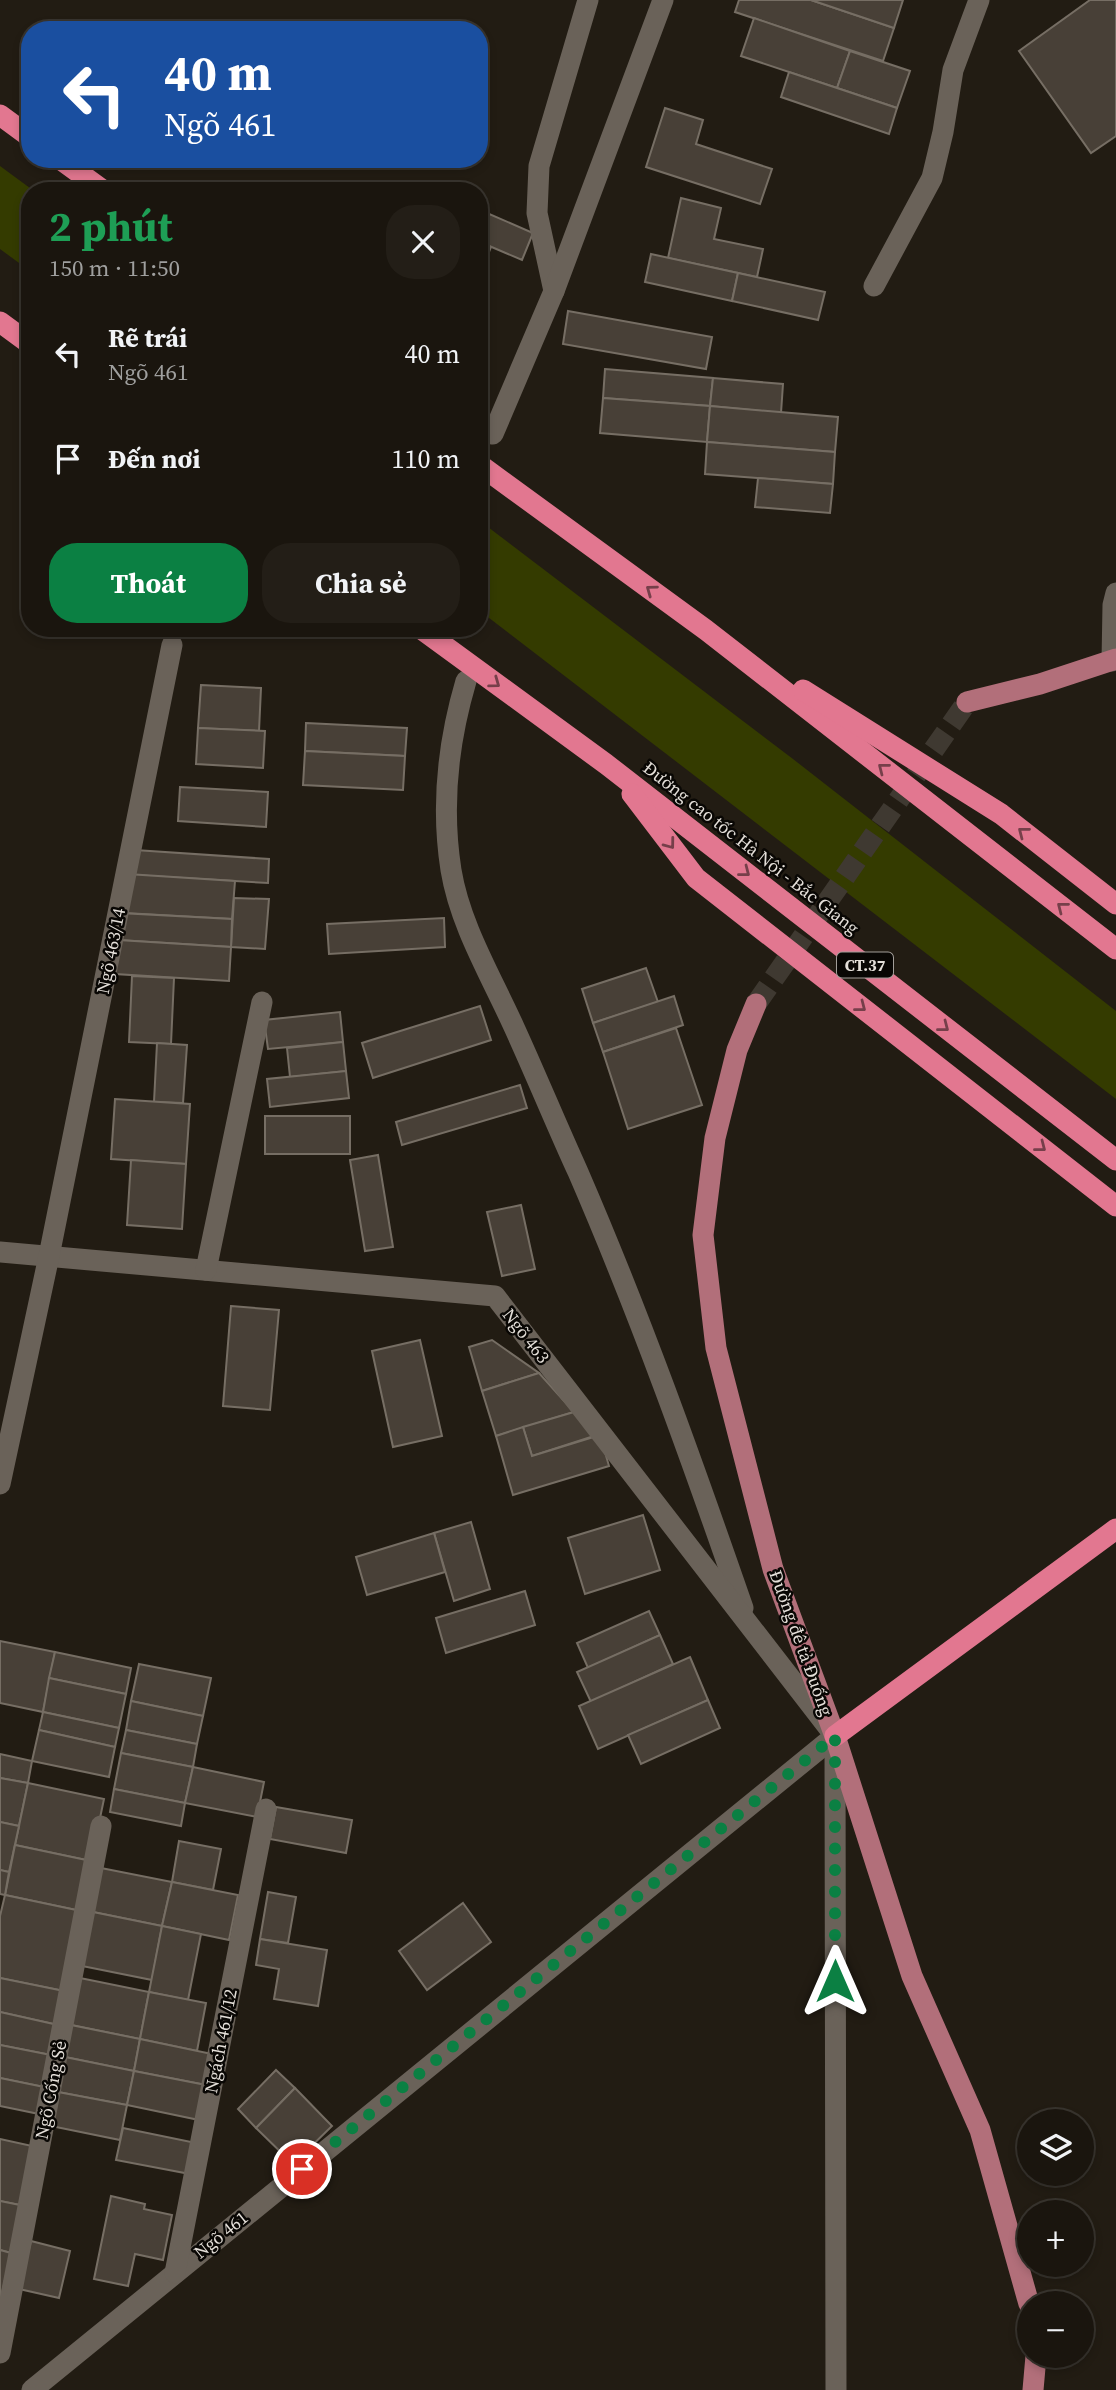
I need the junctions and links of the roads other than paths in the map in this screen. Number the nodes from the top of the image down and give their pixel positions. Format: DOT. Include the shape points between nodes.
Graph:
graph roads {
  1 [pos="588,0"];
  2 [pos="663,0"];
  3 [pos="979,0"];
  4 [pos="0,115"];
  5 [pos="21,130"];
  6 [pos="73,168"];
  7 [pos="92,182"];
  8 [pos="874,286"];
  9 [pos="554,291"];
  10 [pos="0,322"];
  11 [pos="21,337"];
  12 [pos="493,434"];
  13 [pos="488,471"];
  14 [pos="1116,593"];
  15 [pos="706,630"];
  16 [pos="432,637"];
  17 [pos="172,645"];
  18 [pos="1114,660"];
  19 [pos="466,681"];
  20 [pos="967,702"];
  21 [pos="614,771"];
  22 [pos="1116,904"];
  23 [pos="1116,949"];
  24 [pos="262,1002"];
  25 [pos="756,1004"];
  26 [pos="1116,1160"];
  27 [pos="1116,1206"];
  28 [pos="0,1252"];
  29 [pos="49,1256"];
  30 [pos="206,1270"];
  31 [pos="0,1484"];
  32 [pos="1116,1529"];
  33 [pos="750,1626"];
  34 [pos="835,1736"];
  35 [pos="267,1809"];
  36 [pos="102,1826"];
  37 [pos="174,2273"];
  38 [pos="1025,2291"];
  39 [pos="0,2353"];
  40 [pos="1035,2368"];
  41 [pos="32,2390"];
  42 [pos="836,2390"];
  43 [pos="1033,2390"];
  1 -- 9 [label="street" via="540,166 537,214"];
  2 -- 9 [label="street"];
  3 -- 8 [label="street" via="953,69 932,178"];
  4 -- 5 [label="highway"];
  6 -- 7 [label="highway"];
  9 -- 12 [label="street"];
  10 -- 11 [label="highway"];
  15 -- 13 [label="highway, one-way"];
  14 -- 18 [label="street"];
  22 -- 15 [label="highway, one-way" via="1001,814"];
  23 -- 15 [label="highway, one-way"];
  16 -- 21 [label="highway, Đường cao tốc Hà Nội - Bắc Giang / CT.37, one-way"];
  17 -- 29 [label="street, Ngõ 463/14"];
  18 -- 20 [label="main road"];
  19 -- 33 [label="street" via="454,723 447,777 447,832 455,886 471,938 600,1223 670,1396"];
  21 -- 26 [label="highway, Đường cao tốc Hà Nội - Bắc Giang / CT.37, one-way"];
  21 -- 27 [label="highway, one-way" via="696,878"];
  24 -- 30 [label="street"];
  25 -- 34 [label="main road, Đường đê tả Đuống" via="737,1049 715,1138 703,1236 716,1348 769,1556"];
  28 -- 29 [label="street, Ngõ 463"];
  29 -- 30 [label="street, Ngõ 463"];
  29 -- 31 [label="street, Ngõ 463/14"];
  30 -- 33 [label="street, Ngõ 463" via="495,1296"];
  32 -- 34 [label="highway"];
  33 -- 34 [label="street, Ngõ 463"];
  34 -- 37 [label="street, Ngõ 461"];
  34 -- 38 [label="main road, Đường đê tả Đuống" via="912,1976 980,2130"];
  34 -- 42 [label="street"];
  35 -- 37 [label="street, Ngách 461/12"];
  36 -- 39 [label="street, Ngõ Cống Sẻ"];
  37 -- 41 [label="street, Ngõ 461"];
  40 -- 43 [label="main road"];
}
